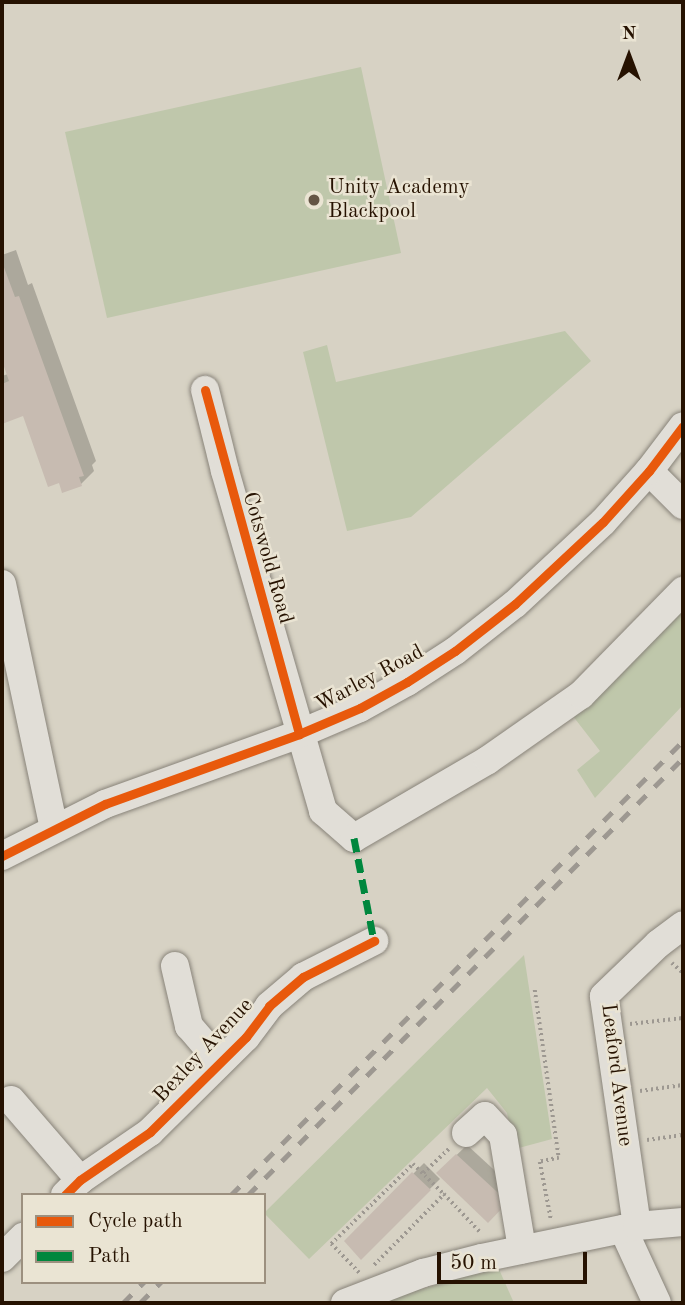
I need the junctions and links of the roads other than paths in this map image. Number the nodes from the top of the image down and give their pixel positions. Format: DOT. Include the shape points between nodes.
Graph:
graph roads {
  1 [pos="205,390"];
  2 [pos="683,426"];
  3 [pos="649,471"];
  4 [pos="683,505"];
  5 [pos="683,591"];
  6 [pos="3,592"];
  7 [pos="299,734"];
  8 [pos="54,829"];
  9 [pos="2,856"];
  10 [pos="683,925"];
  11 [pos="374,941"];
  12 [pos="175,965"];
  13 [pos="219,1061"];
  14 [pos="11,1100"];
  15 [pos="466,1133"];
  16 [pos="72,1187"];
  17 [pos="683,1222"];
  18 [pos="630,1228"];
  19 [pos="21,1239"];
  20 [pos="522,1249"];
  21 [pos="2,1258"];
  22 [pos="355,1293"];
  23 [pos="657,1303"];
  1 -- 7 [label="street, Cotswold Road"];
  2 -- 3 [label="street, Warley Road"];
  3 -- 4 [label="street"];
  3 -- 7 [label="street, Warley Road" via="603,522 525,595 455,652 360,708"];
  5 -- 7 [label="street, Cotswold Road" via="581,695 488,760 354,838 323,811"];
  6 -- 8 [label="street"];
  7 -- 8 [label="street, Warley Road" via="150,786"];
  8 -- 9 [label="street, Warley Road"];
  10 -- 18 [label="street, Leaford Avenue" via="604,996 625,1143"];
  11 -- 13 [label="street, Bexley Avenue" via="303,977"];
  12 -- 13 [label="street" via="189,1026"];
  13 -- 16 [label="street, Bexley Avenue" via="150,1132"];
  14 -- 16 [label="street"];
  15 -- 20 [label="street" via="485,1116 503,1135"];
  17 -- 18 [label="street"];
  18 -- 20 [label="street"];
  18 -- 23 [label="street, Leaford Avenue"];
  19 -- 21 [label="street"];
  20 -- 22 [label="street"];
}
